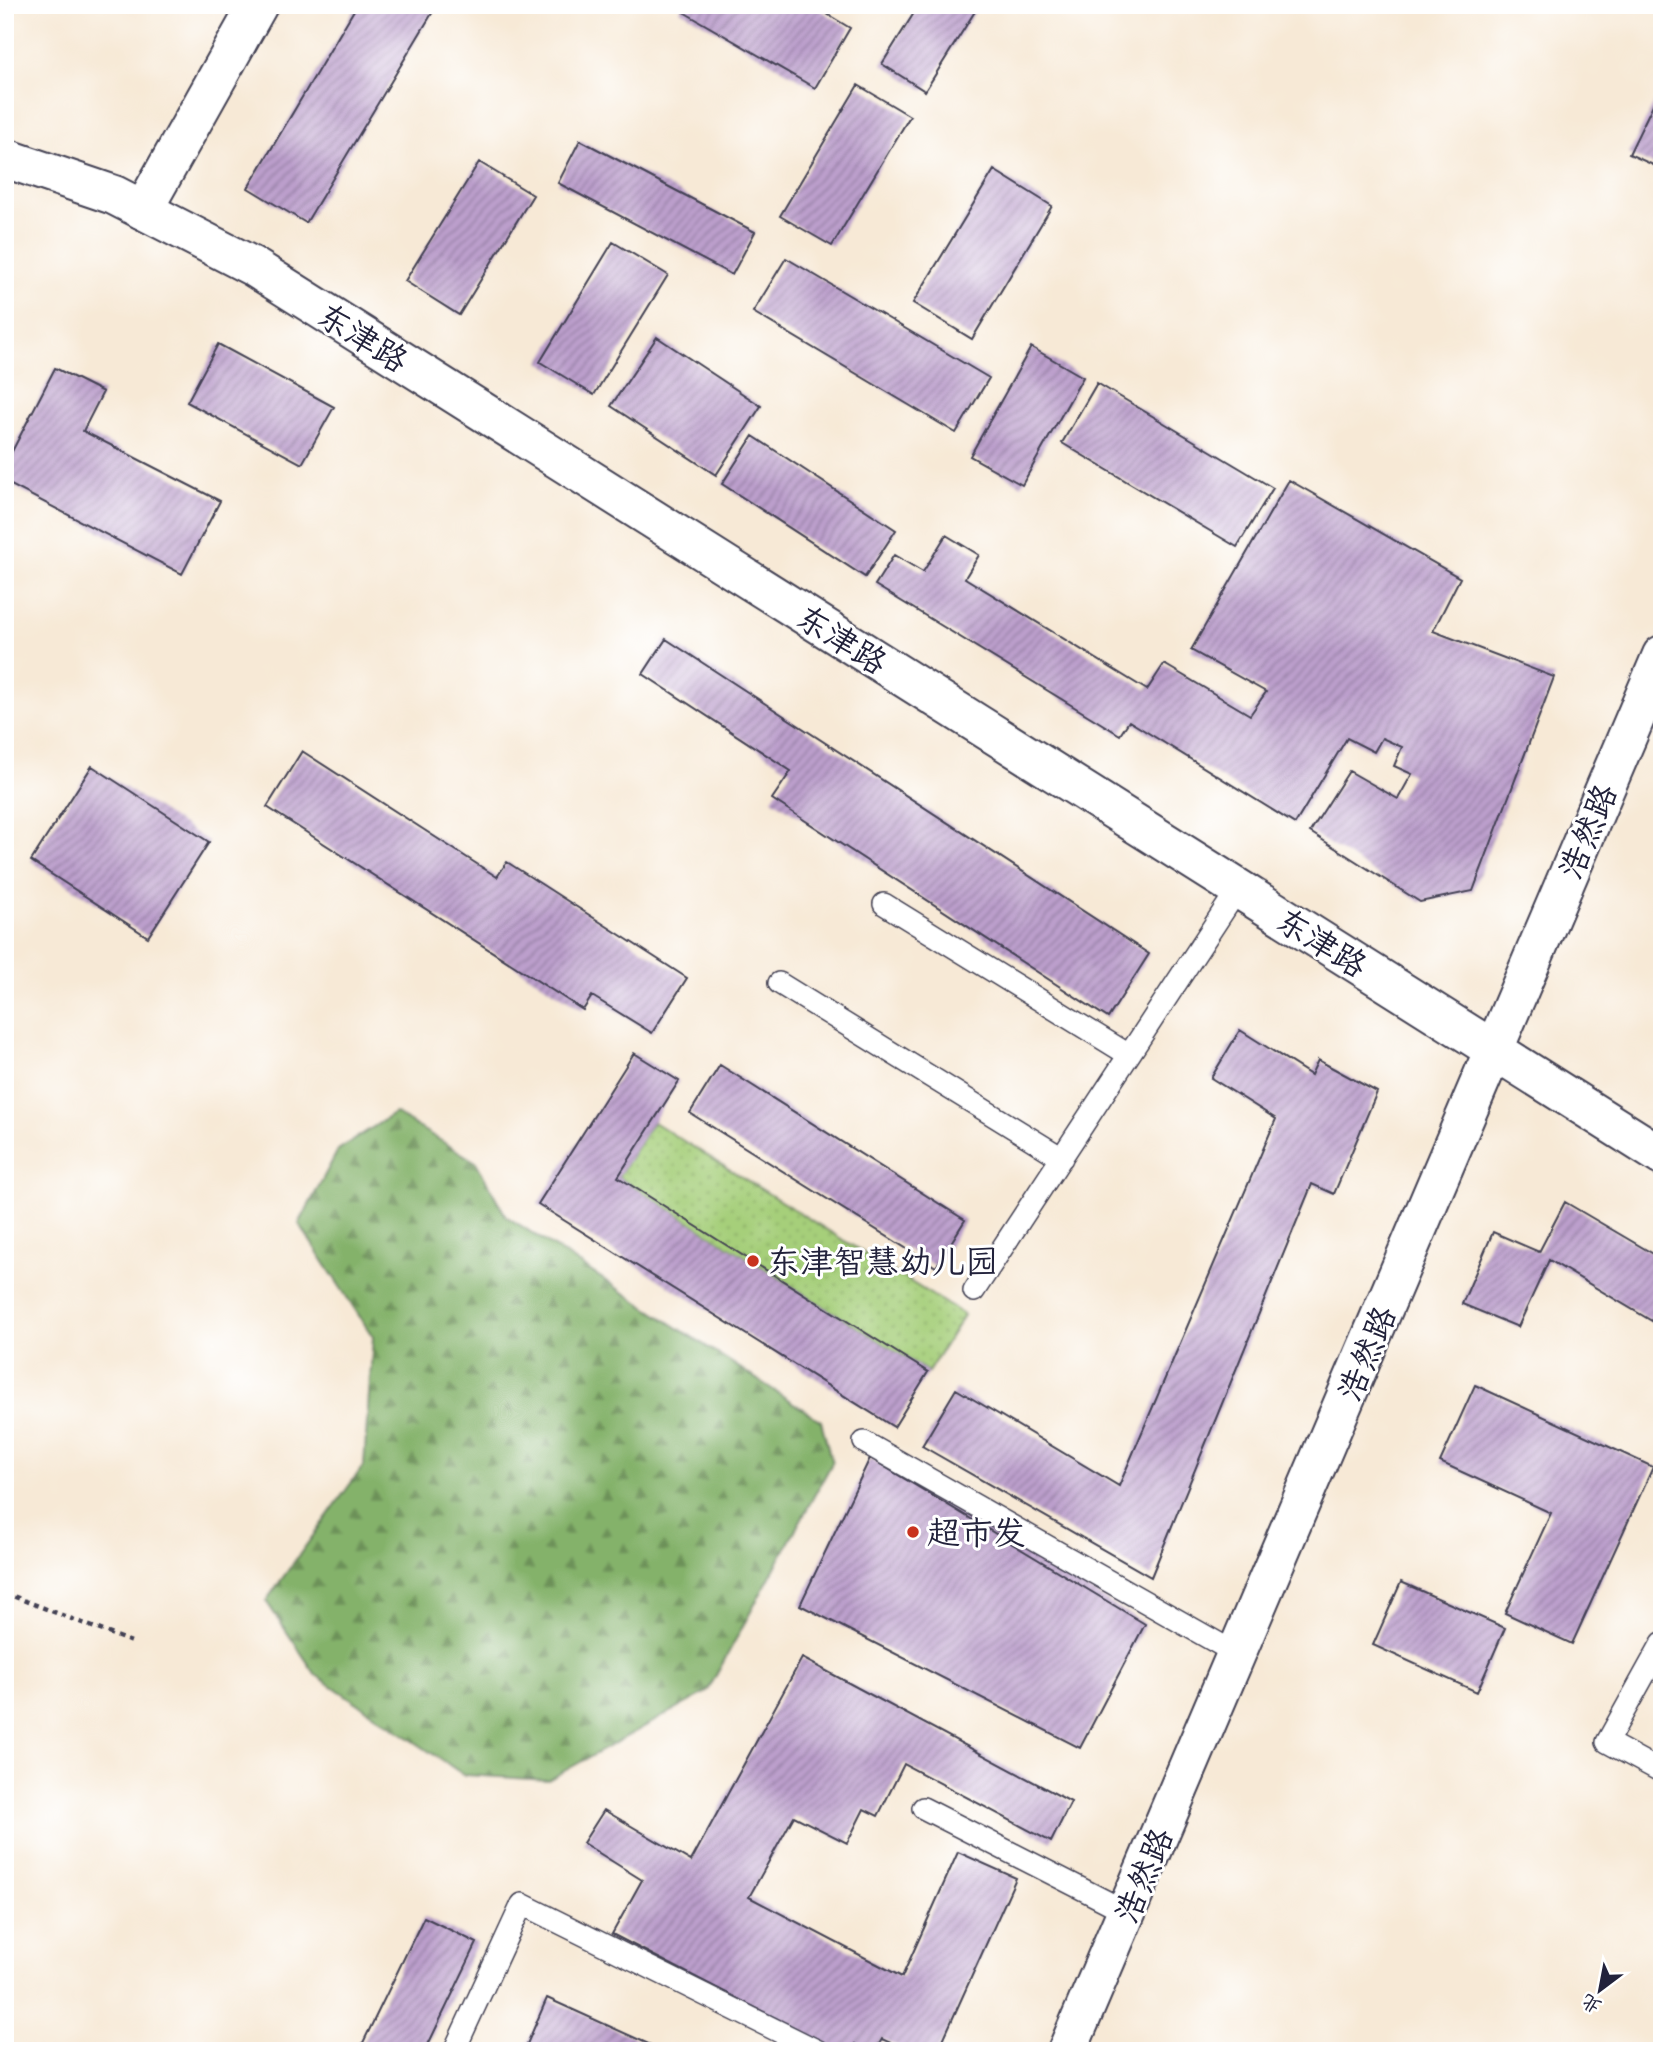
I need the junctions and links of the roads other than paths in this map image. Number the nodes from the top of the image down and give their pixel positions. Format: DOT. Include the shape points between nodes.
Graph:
graph roads {
  1 [pos="258,5"];
  2 [pos="5,158"];
  3 [pos="143,211"];
  4 [pos="1662,655"];
  5 [pos="1238,889"];
  6 [pos="884,904"];
  7 [pos="779,983"];
  8 [pos="1495,1051"];
  9 [pos="1129,1055"];
  10 [pos="1662,1156"];
  11 [pos="1062,1158"];
  12 [pos="974,1291"];
  13 [pos="864,1442"];
  14 [pos="1662,1643"];
  15 [pos="1237,1654"];
  16 [pos="1662,1772"];
  17 [pos="923,1808"];
  18 [pos="1126,1912"];
  19 [pos="454,2051"];
  20 [pos="818,2051"];
  21 [pos="1067,2051"];
  1 -- 3 [label="street"];
  2 -- 3 [label="street, 东津路" via="114,195"];
  3 -- 5 [label="street, 东津路" via="252,266"];
  4 -- 8 [label="street, 浩然路"];
  5 -- 8 [label="street, 东津路"];
  5 -- 9 [label="lane"];
  6 -- 9 [label="lane"];
  7 -- 11 [label="lane"];
  8 -- 10 [label="street, 东津路"];
  8 -- 15 [label="street, 浩然路"];
  9 -- 11 [label="lane"];
  11 -- 12 [label="lane"];
  13 -- 15 [label="lane"];
  14 -- 16 [label="lane" via="1608,1742"];
  15 -- 18 [label="street, 浩然路"];
  17 -- 18 [label="lane"];
  18 -- 21 [label="street, 浩然路"];
  19 -- 20 [label="lane" via="522,1904"];
}
